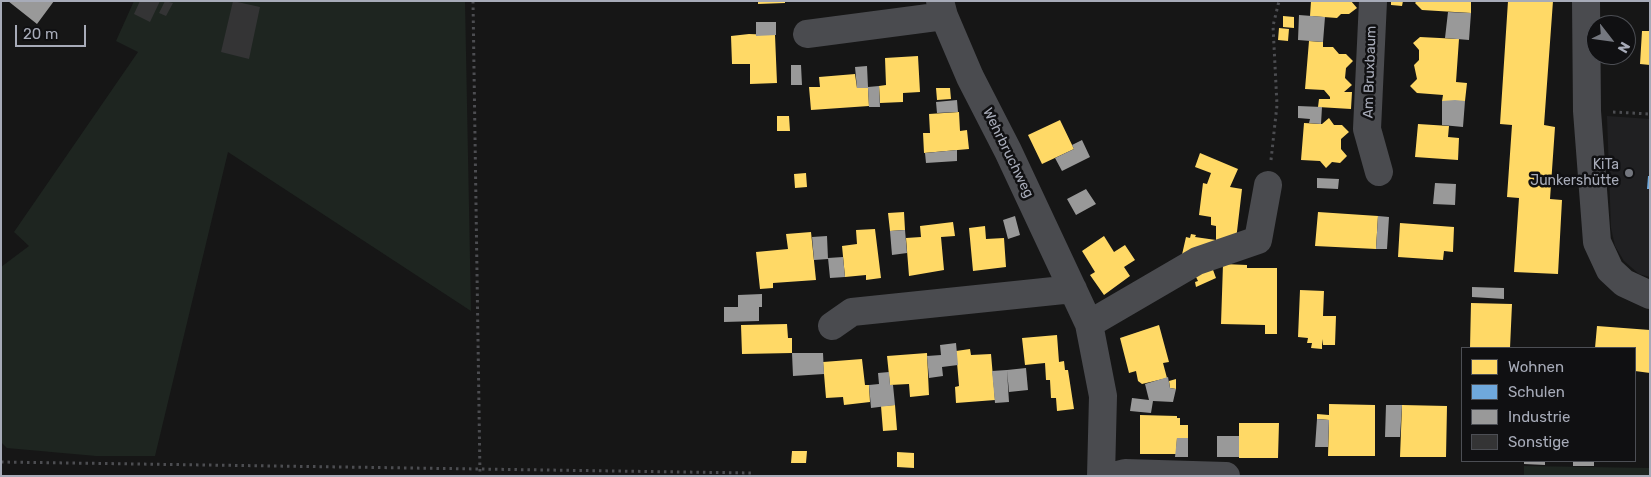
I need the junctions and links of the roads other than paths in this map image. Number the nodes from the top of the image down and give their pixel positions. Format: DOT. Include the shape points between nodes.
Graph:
graph roads {
  1 [pos="1373,1"];
  2 [pos="1586,1"];
  3 [pos="942,9"];
  4 [pos="808,34"];
  5 [pos="1380,172"];
  6 [pos="1268,185"];
  7 [pos="1073,289"];
  8 [pos="1650,295"];
  9 [pos="1089,324"];
  10 [pos="832,326"];
  11 [pos="1102,476"];
  12 [pos="1113,476"];
  13 [pos="1226,476"];
  1 -- 5 [label="street, Am Bruxbaum" via="1367,129"];
  2 -- 8 [label="street" via="1587,111 1597,242 1610,270 1624,283"];
  3 -- 4 [label="street, Wehrbruchweg"];
  3 -- 7 [label="street, Wehrbruchweg" via="970,77"];
  6 -- 9 [label="street" via="1258,240 1197,261"];
  7 -- 9 [label="street, Wehrbruchweg"];
  7 -- 10 [label="street" via="852,312"];
  9 -- 11 [label="street, Wehrbruchweg" via="1103,396"];
  12 -- 13 [label="street" via="1125,473"];
}
